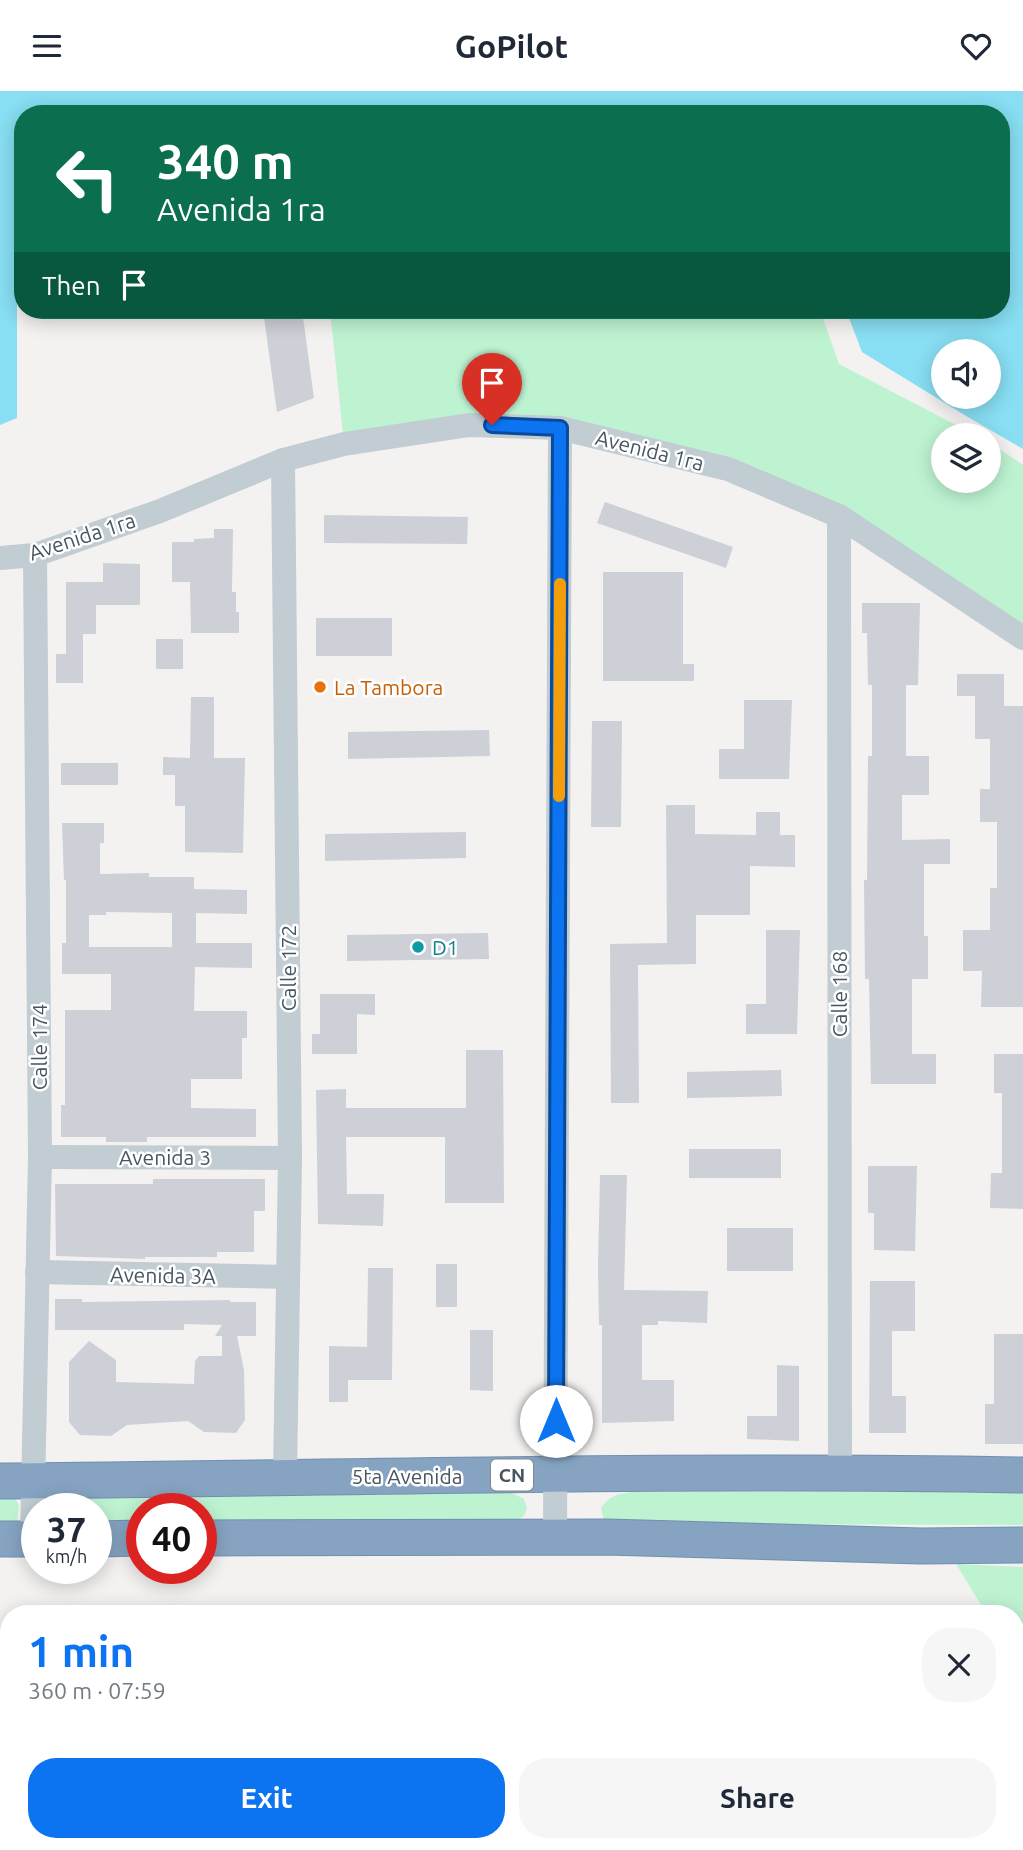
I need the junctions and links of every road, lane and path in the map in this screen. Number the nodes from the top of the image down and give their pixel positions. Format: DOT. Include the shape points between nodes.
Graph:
graph roads {
  1 [pos="560,428"];
  2 [pos="283,460"];
  3 [pos="839,516"];
  4 [pos="35,555"];
  5 [pos="0,558"];
  6 [pos="1023,638"];
  7 [pos="40,1157"];
  8 [pos="289,1158"];
  9 [pos="37,1272"];
  10 [pos="288,1277"];
  11 [pos="840,1472"];
  12 [pos="556,1475"];
  13 [pos="1023,1475"];
  14 [pos="285,1476"];
  15 [pos="16,1481"];
  16 [pos="21,1522"];
  17 [pos="217,1538"];
  18 [pos="555,1538"];
  19 [pos="1023,1545"];
  1 -- 2 [label="street, Avenida 1ra" via="469,425 344,444"];
  1 -- 3 [label="street, Avenida 1ra" via="728,469"];
  1 -- 12 [label="street"];
  2 -- 4 [label="street, Avenida 1ra" via="160,511"];
  2 -- 8 [label="street, Calle 172"];
  3 -- 6 [label="street, Avenida 1ra"];
  3 -- 11 [label="street, Calle 168"];
  4 -- 5 [label="street, Avenida 1ra"];
  4 -- 7 [label="street, Calle 174"];
  7 -- 8 [label="street, Avenida 3"];
  7 -- 9 [label="street, Calle 174"];
  8 -- 10 [label="street, Calle 172"];
  9 -- 10 [label="street, Avenida 3A"];
  9 -- 15 [label="street, Calle 174"];
  10 -- 14 [label="street, Calle 172"];
  11 -- 12 [label="highway, 5ta Avenida / CN"];
  11 -- 13 [label="highway, 5ta Avenida / CN"];
  12 -- 14 [label="highway, 5ta Avenida / CN"];
  12 -- 18 [label="street"];
  14 -- 15 [label="highway, 5ta Avenida / CN"];
  15 -- 16 [label="street, Calle 174"];
  17 -- 18 [label="highway"];
  18 -- 19 [label="highway"];
}
